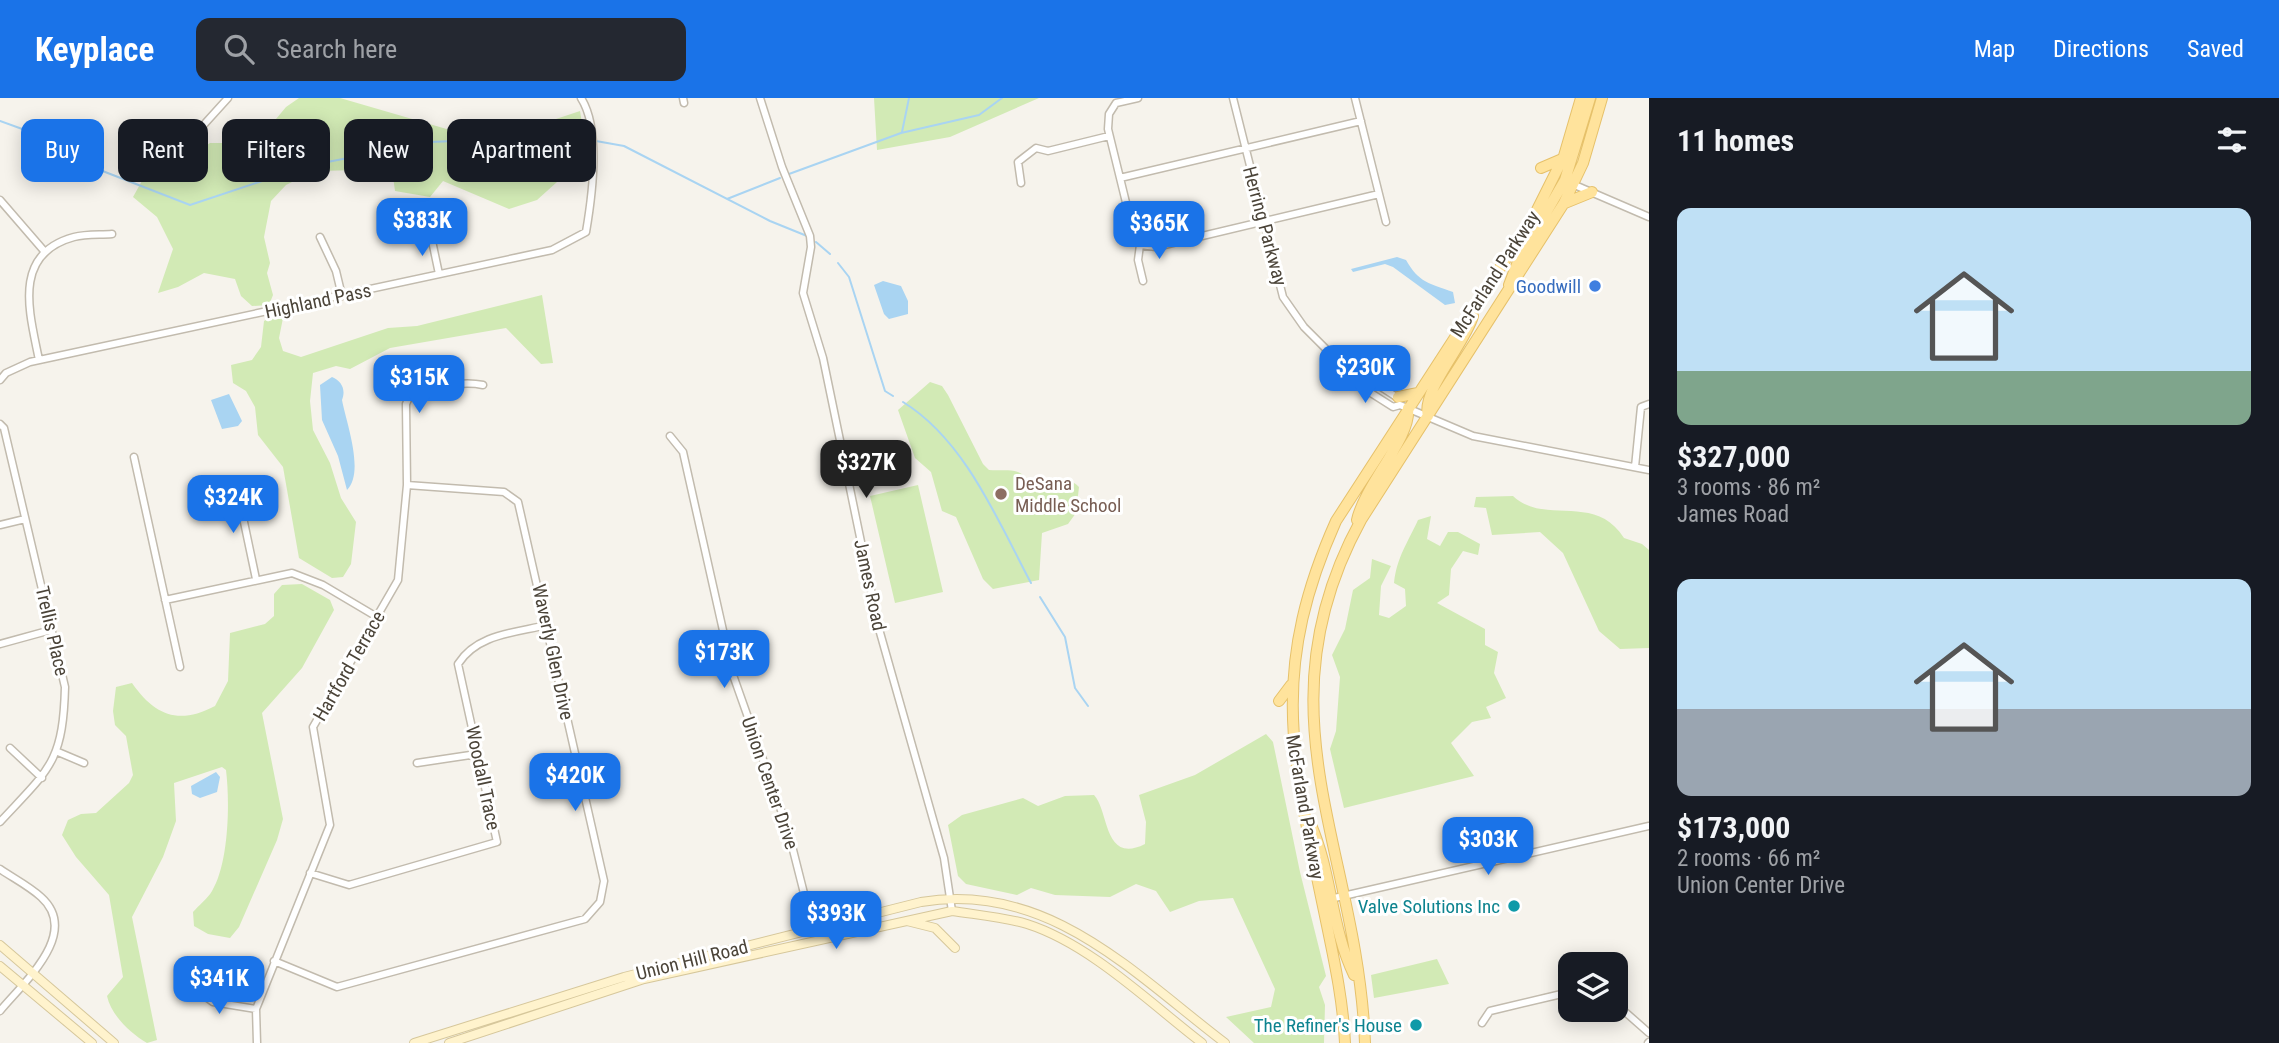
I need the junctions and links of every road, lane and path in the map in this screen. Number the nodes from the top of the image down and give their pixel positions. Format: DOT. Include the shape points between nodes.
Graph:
graph roads {
  1 [pos="228,98"];
  2 [pos="581,98"];
  3 [pos="760,98"];
  4 [pos="1138,98"];
  5 [pos="1233,98"];
  6 [pos="1355,98"];
  7 [pos="1581,98"];
  8 [pos="1590,98"];
  9 [pos="1602,98"];
  10 [pos="208,120"];
  11 [pos="1361,121"];
  12 [pos="1110,136"];
  13 [pos="1245,149"];
  14 [pos="1563,158"];
  15 [pos="1541,168"];
  16 [pos="1120,178"];
  17 [pos="1568,182"];
  18 [pos="1021,183"];
  19 [pos="1592,192"];
  20 [pos="1379,194"];
  21 [pos="0,200"];
  22 [pos="1564,203"];
  23 [pos="1649,217"];
  24 [pos="1263,222"];
  25 [pos="1386,222"];
  26 [pos="112,234"];
  27 [pos="431,236"];
  28 [pos="320,237"];
  29 [pos="1140,245"];
  30 [pos="45,252"];
  31 [pos="439,274"];
  32 [pos="1143,281"];
  33 [pos="342,296"];
  34 [pos="1506,296"];
  35 [pos="1475,305"];
  36 [pos="39,360"];
  37 [pos="0,380"];
  38 [pos="483,384"];
  39 [pos="1402,403"];
  40 [pos="1649,404"];
  41 [pos="1428,416"];
  42 [pos="0,424"];
  43 [pos="670,436"];
  44 [pos="134,457"];
  45 [pos="1635,467"];
  46 [pos="1649,470"];
  47 [pos="236,484"];
  48 [pos="407,485"];
  49 [pos="25,519"];
  50 [pos="0,525"];
  51 [pos="1355,530"];
  52 [pos="256,579"];
  53 [pos="165,600"];
  54 [pos="377,617"];
  55 [pos="547,625"];
  56 [pos="51,630"];
  57 [pos="0,644"];
  58 [pos="180,667"];
  59 [pos="1292,684"];
  60 [pos="1279,701"];
  61 [pos="10,748"];
  62 [pos="58,752"];
  63 [pos="477,754"];
  64 [pos="85,763"];
  65 [pos="417,763"];
  66 [pos="42,778"];
  67 [pos="0,822"];
  68 [pos="1649,826"];
  69 [pos="0,869"];
  70 [pos="310,873"];
  71 [pos="951,898"];
  72 [pos="1332,899"];
  73 [pos="953,911"];
  74 [pos="904,920"];
  75 [pos="813,929"];
  76 [pos="0,945"];
  77 [pos="956,948"];
  78 [pos="274,961"];
  79 [pos="0,966"];
  80 [pos="32,972"];
  81 [pos="22,985"];
  82 [pos="195,989"];
  83 [pos="1558,995"];
  84 [pos="256,1009"];
  85 [pos="0,1011"];
  86 [pos="1628,1014"];
  87 [pos="1482,1023"];
  88 [pos="1649,1033"];
  89 [pos="92,1043"];
  90 [pos="114,1043"];
  91 [pos="257,1043"];
  92 [pos="414,1043"];
  93 [pos="449,1043"];
  94 [pos="1202,1043"];
  95 [pos="1225,1043"];
  96 [pos="1345,1043"];
  97 [pos="1365,1043"];
  1 -- 10 [label="street"];
  2 -- 31 [label="street, Highland Pass" via="590,126 592,197 586,232 552,250"];
  3 -- 71 [label="street, James Road" via="810,236 803,293 823,358 879,629 944,858"];
  4 -- 12 [label="street" via="1116,103 1109,114"];
  5 -- 13 [label="street, Herring Parkway"];
  6 -- 11 [label="street"];
  7 -- 14 [label="main road, McFarland Parkway"];
  8 -- 17 [label="main road"];
  9 -- 17 [label="main road, McFarland Parkway"];
  11 -- 13 [label="street"];
  11 -- 20 [label="street"];
  12 -- 16 [label="street"];
  12 -- 18 [label="street" via="1048,150 1036,148 1018,162"];
  13 -- 16 [label="street"];
  13 -- 24 [label="street, Herring Parkway"];
  14 -- 15 [label="main road"];
  14 -- 35 [label="main road, McFarland Parkway" via="1535,214"];
  16 -- 29 [label="street"];
  17 -- 19 [label="street"];
  17 -- 22 [label="main road, McFarland Parkway"];
  17 -- 34 [label="main road" via="1519,259"];
  19 -- 22 [label="main road"];
  19 -- 23 [label="street"];
  20 -- 24 [label="street"];
  20 -- 25 [label="street"];
  21 -- 30 [label="street"];
  22 -- 34 [label="main road, McFarland Parkway"];
  24 -- 29 [label="street" via="1156,247"];
  24 -- 39 [label="street, Herring Parkway" via="1283,297 1304,327 1349,372 1358,372"];
  26 -- 30 [label="street" via="74,237"];
  27 -- 31 [label="street"];
  28 -- 33 [label="street" via="337,271"];
  29 -- 32 [label="street"];
  30 -- 36 [label="street" via="30,276 27,300"];
  31 -- 33 [label="street, Highland Pass"];
  33 -- 36 [label="street, Highland Pass"];
  34 -- 41 [label="main road, McFarland Parkway"];
  35 -- 39 [label="main road, McFarland Parkway" via="1418,393"];
  35 -- 41 [label="main road" via="1471,324 1426,402"];
  36 -- 37 [label="street, Highland Pass"];
  38 -- 48 [label="street, Hartford Terrace" via="470,382 408,397"];
  39 -- 41 [label="street, Herring Parkway"];
  39 -- 51 [label="main road" via="1409,423 1365,494"];
  39 -- 59 [label="main road, McFarland Parkway" via="1316,567 1301,618"];
  40 -- 45 [label="street" via="1641,407"];
  41 -- 45 [label="street, Herring Parkway" via="1473,436"];
  41 -- 51 [label="main road, McFarland Parkway"];
  42 -- 49 [label="street, Trellis Place"];
  43 -- 75 [label="street, Union Center Drive" via="683,452 733,675 788,830"];
  44 -- 53 [label="street"];
  45 -- 46 [label="street, Herring Parkway"];
  47 -- 52 [label="street"];
  48 -- 54 [label="street, Hartford Terrace" via="398,580"];
  48 -- 55 [label="street, Waverly Glen Drive" via="504,492 518,502"];
  49 -- 50 [label="street"];
  49 -- 56 [label="street, Trellis Place"];
  51 -- 72 [label="main road, McFarland Parkway" via="1325,608 1312,699"];
  52 -- 53 [label="street"];
  52 -- 54 [label="street" via="292,573 323,585"];
  53 -- 58 [label="street"];
  54 -- 70 [label="street, Hartford Terrace" via="313,727 330,825"];
  55 -- 63 [label="street, Woodall Trace" via="484,640 468,648 457,664"];
  55 -- 78 [label="street, Waverly Glen Drive" via="604,881 600,902 585,919 337,987"];
  56 -- 57 [label="street"];
  56 -- 62 [label="street, Trellis Place" via="65,687"];
  59 -- 60 [label="main road"];
  59 -- 72 [label="main road, McFarland Parkway" via="1293,747 1303,809 1318,841"];
  61 -- 66 [label="street"];
  62 -- 64 [label="street"];
  62 -- 66 [label="street, Trellis Place"];
  63 -- 65 [label="street"];
  63 -- 70 [label="street, Woodall Trace" via="497,842 349,885"];
  66 -- 67 [label="street, Trellis Place"];
  68 -- 72 [label="street"];
  69 -- 80 [label="street" via="51,908 56,926 51,947"];
  70 -- 78 [label="street, Hartford Terrace"];
  71 -- 73 [label="street, James Road"];
  71 -- 75 [label="street, Union Hill Road"];
  71 -- 95 [label="street, Union Hill Road" via="1007,904 1075,929"];
  72 -- 96 [label="main road, McFarland Parkway"];
  72 -- 97 [label="main road, McFarland Parkway" via="1359,985"];
  73 -- 74 [label="street, Union Hill Road"];
  73 -- 94 [label="street, Union Hill Road" via="1019,922 1067,941"];
  74 -- 77 [label="street" via="935,929"];
  74 -- 93 [label="street, Union Hill Road" via="636,981"];
  75 -- 92 [label="street, Union Hill Road" via="624,977"];
  76 -- 80 [label="street"];
  78 -- 84 [label="street, Hartford Terrace"];
  79 -- 81 [label="street"];
  80 -- 81 [label="street"];
  80 -- 90 [label="street"];
  81 -- 85 [label="street"];
  81 -- 89 [label="street"];
  82 -- 84 [label="street" via="213,1002"];
  83 -- 87 [label="street" via="1490,1011"];
  84 -- 91 [label="street, Hartford Terrace"];
  86 -- 88 [label="street"];
}
